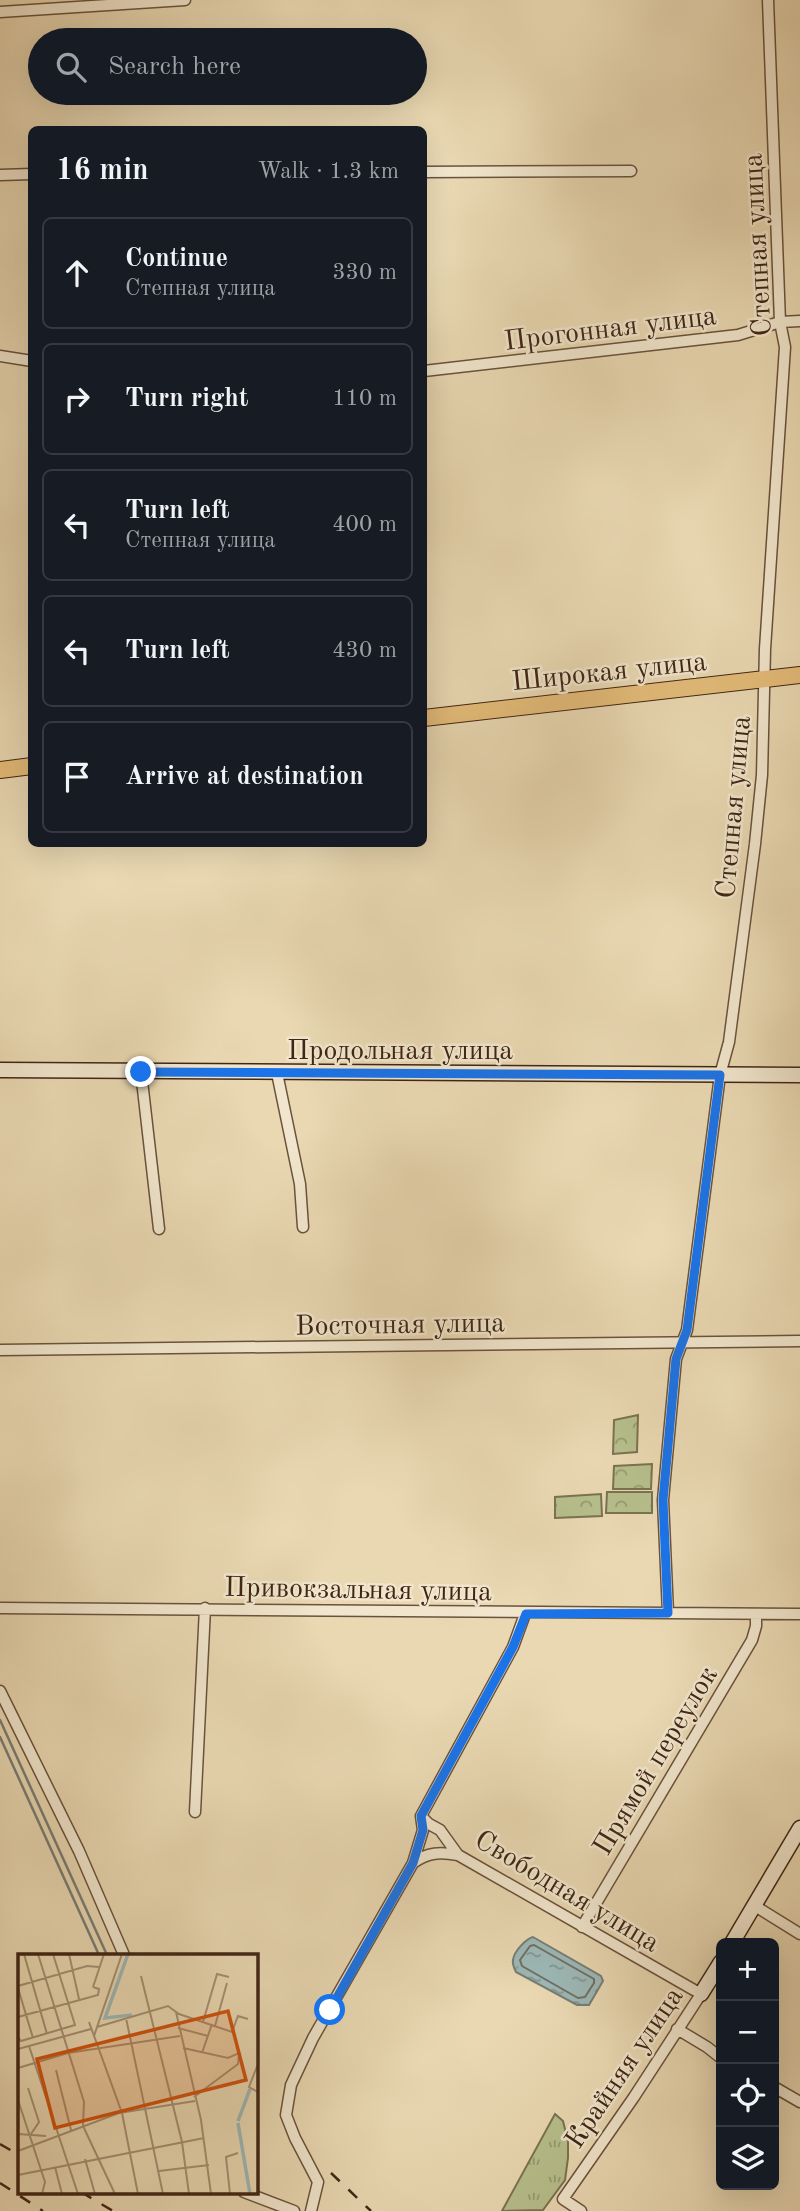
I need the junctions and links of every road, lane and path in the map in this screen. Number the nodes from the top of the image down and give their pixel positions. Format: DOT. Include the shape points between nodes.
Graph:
graph roads {
  1 [pos="186,0"];
  2 [pos="768,0"];
  3 [pos="0,12"];
  4 [pos="631,171"];
  5 [pos="427,172"];
  6 [pos="28,174"];
  7 [pos="0,175"];
  8 [pos="800,321"];
  9 [pos="780,322"];
  10 [pos="0,356"];
  11 [pos="28,360"];
  12 [pos="427,372"];
  13 [pos="800,675"];
  14 [pos="765,679"];
  15 [pos="427,718"];
  16 [pos="28,766"];
  17 [pos="0,770"];
  18 [pos="0,1070"];
  19 [pos="141,1072"];
  20 [pos="277,1073"];
  21 [pos="720,1075"];
  22 [pos="800,1075"];
  23 [pos="303,1227"];
  24 [pos="159,1229"];
  25 [pos="800,1341"];
  26 [pos="682,1343"];
  27 [pos="0,1350"];
  28 [pos="0,1608"];
  29 [pos="205,1608"];
  30 [pos="668,1613"];
  31 [pos="526,1614"];
  32 [pos="756,1614"];
  33 [pos="800,1614"];
  34 [pos="0,1691"];
  35 [pos="195,1812"];
  36 [pos="421,1816"];
  37 [pos="800,1828"];
  38 [pos="458,1854"];
  39 [pos="413,1863"];
  40 [pos="755,1906"];
  41 [pos="582,1927"];
  42 [pos="800,1934"];
  43 [pos="735,1938"];
  44 [pos="124,1954"];
  45 [pos="716,1970"];
  46 [pos="701,1994"];
  47 [pos="677,2029"];
  48 [pos="716,2053"];
  49 [pos="779,2090"];
  50 [pos="800,2102"];
  51 [pos="249,2194"];
  52 [pos="294,2211"];
  53 [pos="311,2211"];
  54 [pos="581,2211"];
  1 -- 3 [label="street"];
  2 -- 9 [label="street, Степная улица"];
  4 -- 5 [label="street"];
  6 -- 7 [label="street"];
  8 -- 9 [label="street, Прогонная улица"];
  9 -- 12 [label="street, Прогонная улица" via="738,335"];
  9 -- 14 [label="street, Степная улица" via="785,347"];
  10 -- 11 [label="street"];
  13 -- 14 [label="main road, Широкая улица"];
  14 -- 15 [label="main road, Широкая улица"];
  14 -- 21 [label="street, Степная улица" via="755,844 729,1042"];
  16 -- 17 [label="main road"];
  18 -- 19 [label="street, Продольная улица"];
  19 -- 20 [label="street, Продольная улица"];
  19 -- 24 [label="street"];
  20 -- 21 [label="street, Продольная улица"];
  20 -- 23 [label="street" via="300,1184"];
  21 -- 22 [label="street, Продольная улица"];
  21 -- 26 [label="street, Степная улица"];
  25 -- 26 [label="street, Восточная улица"];
  26 -- 27 [label="street, Восточная улица"];
  26 -- 30 [label="street, Степная улица" via="676,1359 663,1500"];
  28 -- 29 [label="street, Привокзальная улица"];
  29 -- 31 [label="street, Привокзальная улица"];
  29 -- 35 [label="street"];
  30 -- 31 [label="street, Привокзальная улица"];
  30 -- 32 [label="street, Привокзальная улица"];
  31 -- 36 [label="street" via="513,1647"];
  32 -- 33 [label="street, Привокзальная улица"];
  32 -- 41 [label="street, Прямой переулок" via="752,1640"];
  34 -- 44 [label="street"];
  36 -- 38 [label="street, Свободная улица" via="440,1830"];
  36 -- 39 [label="street" via="423,1830"];
  37 -- 40 [label="street"];
  38 -- 39 [label="street" via="423,1855"];
  38 -- 41 [label="street, Свободная улица"];
  39 -- 53 [label="street" via="291,2085 285,2115 318,2182"];
  40 -- 42 [label="street"];
  40 -- 43 [label="street"];
  41 -- 46 [label="street, Свободная улица"];
  45 -- 46 [label="street, Крайняя улица"];
  46 -- 47 [label="street, Крайняя улица"];
  47 -- 48 [label="street"];
  47 -- 54 [label="street, Крайняя улица" via="563,2199"];
  49 -- 50 [label="street"];
  51 -- 52 [label="street"];
}
